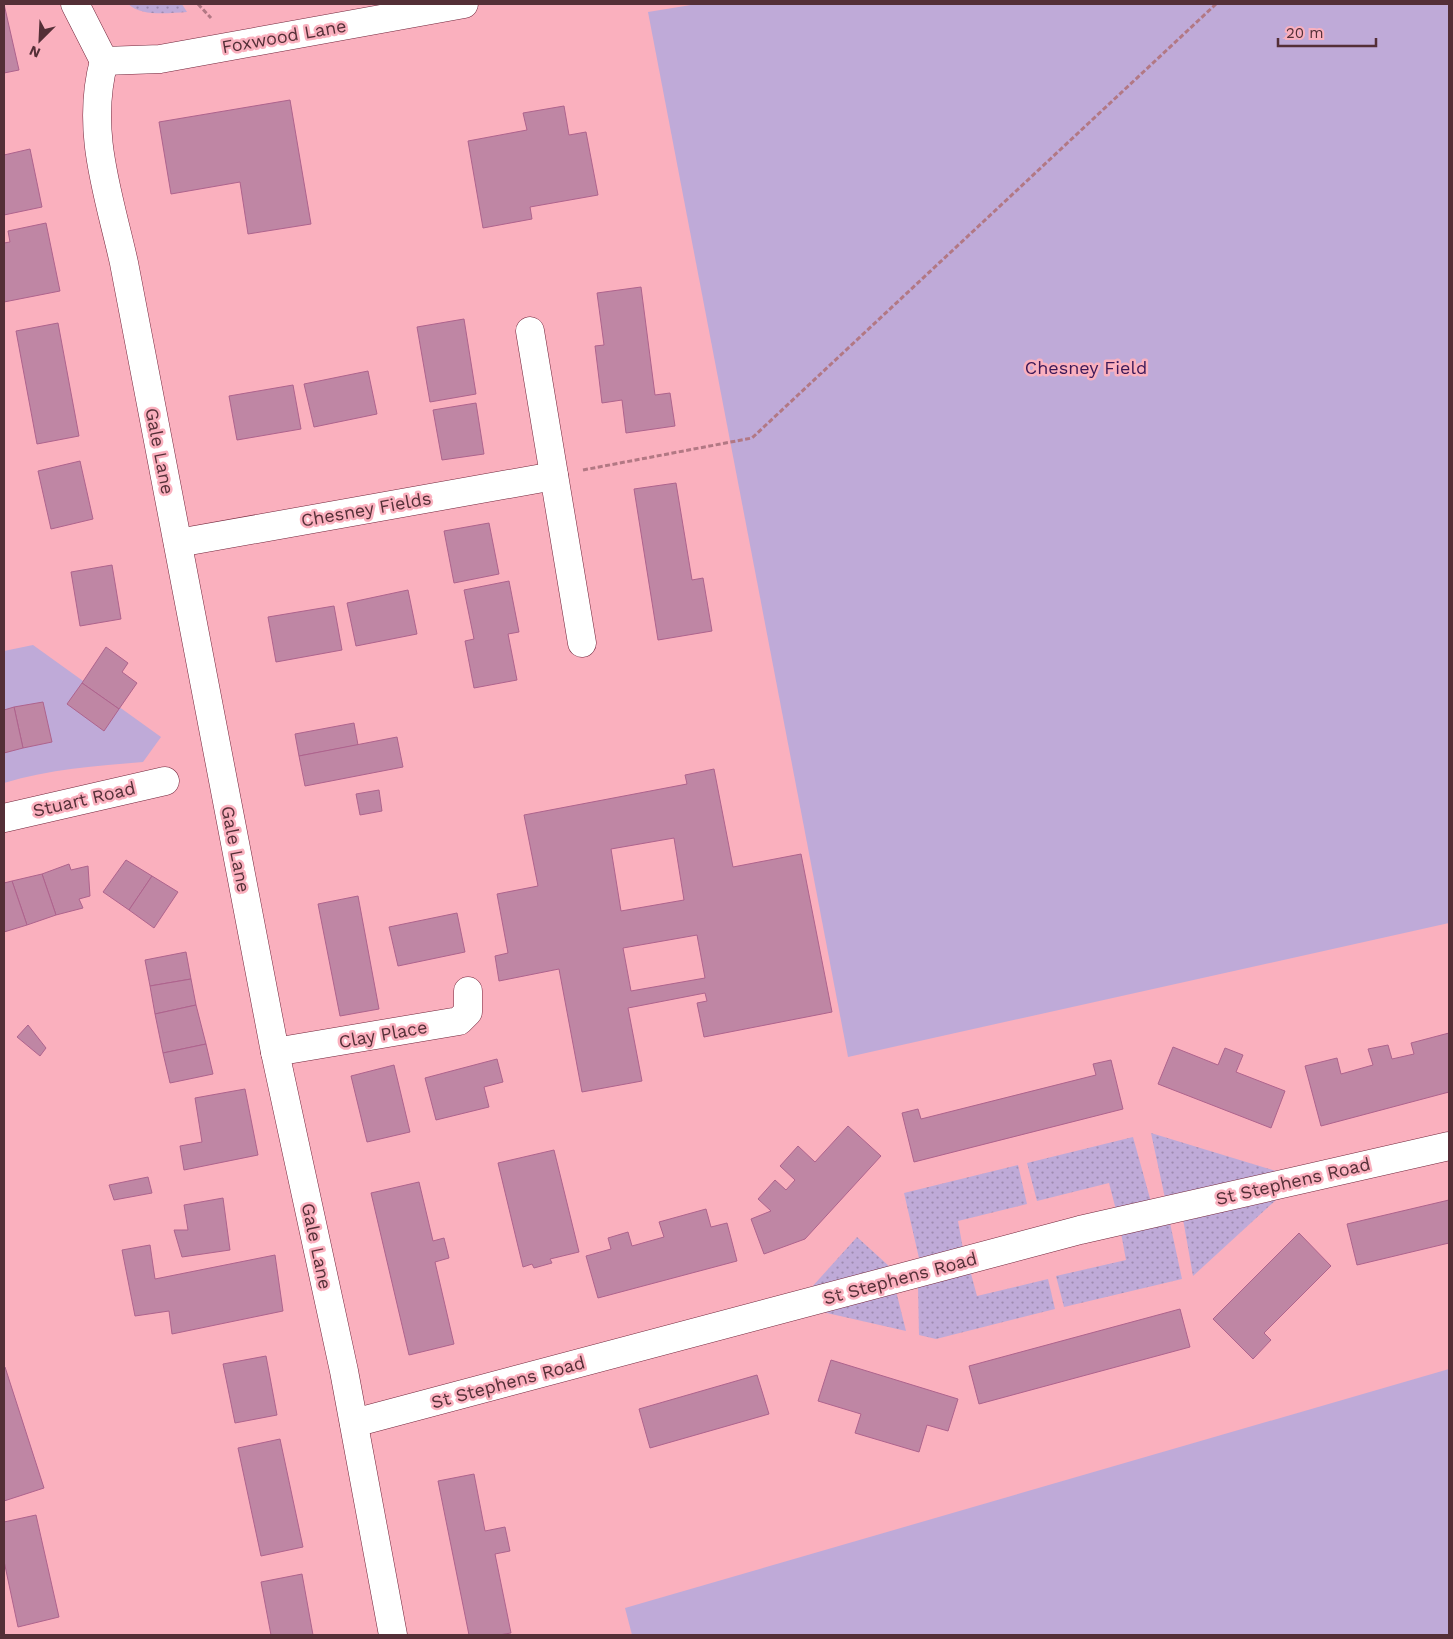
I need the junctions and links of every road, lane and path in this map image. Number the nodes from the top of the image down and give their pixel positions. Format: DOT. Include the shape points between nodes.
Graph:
graph roads {
  1 [pos="75,4"];
  2 [pos="464,4"];
  3 [pos="1216,4"];
  4 [pos="104,61"];
  5 [pos="530,331"];
  6 [pos="554,476"];
  7 [pos="178,543"];
  8 [pos="582,643"];
  9 [pos="164,781"];
  10 [pos="4,818"];
  11 [pos="468,991"];
  12 [pos="275,1052"];
  13 [pos="1449,1146"];
  14 [pos="354,1423"];
  15 [pos="393,1635"];
  1 -- 4 [label="street"];
  2 -- 4 [label="street, Foxwood Lane" via="160,59"];
  3 -- 6 [label="path" via="752,438"];
  4 -- 7 [label="street, Gale Lane" via="96,95 96,142 124,263"];
  5 -- 6 [label="street"];
  6 -- 7 [label="street, Chesney Fields"];
  6 -- 8 [label="street"];
  7 -- 12 [label="street, Gale Lane"];
  9 -- 10 [label="street, Stuart Road"];
  11 -- 12 [label="street, Clay Place" via="468,1012 459,1021"];
  12 -- 14 [label="street, Gale Lane"];
  13 -- 14 [label="street, St Stephens Road" via="1080,1230"];
  14 -- 15 [label="street, Gale Lane"];
}
